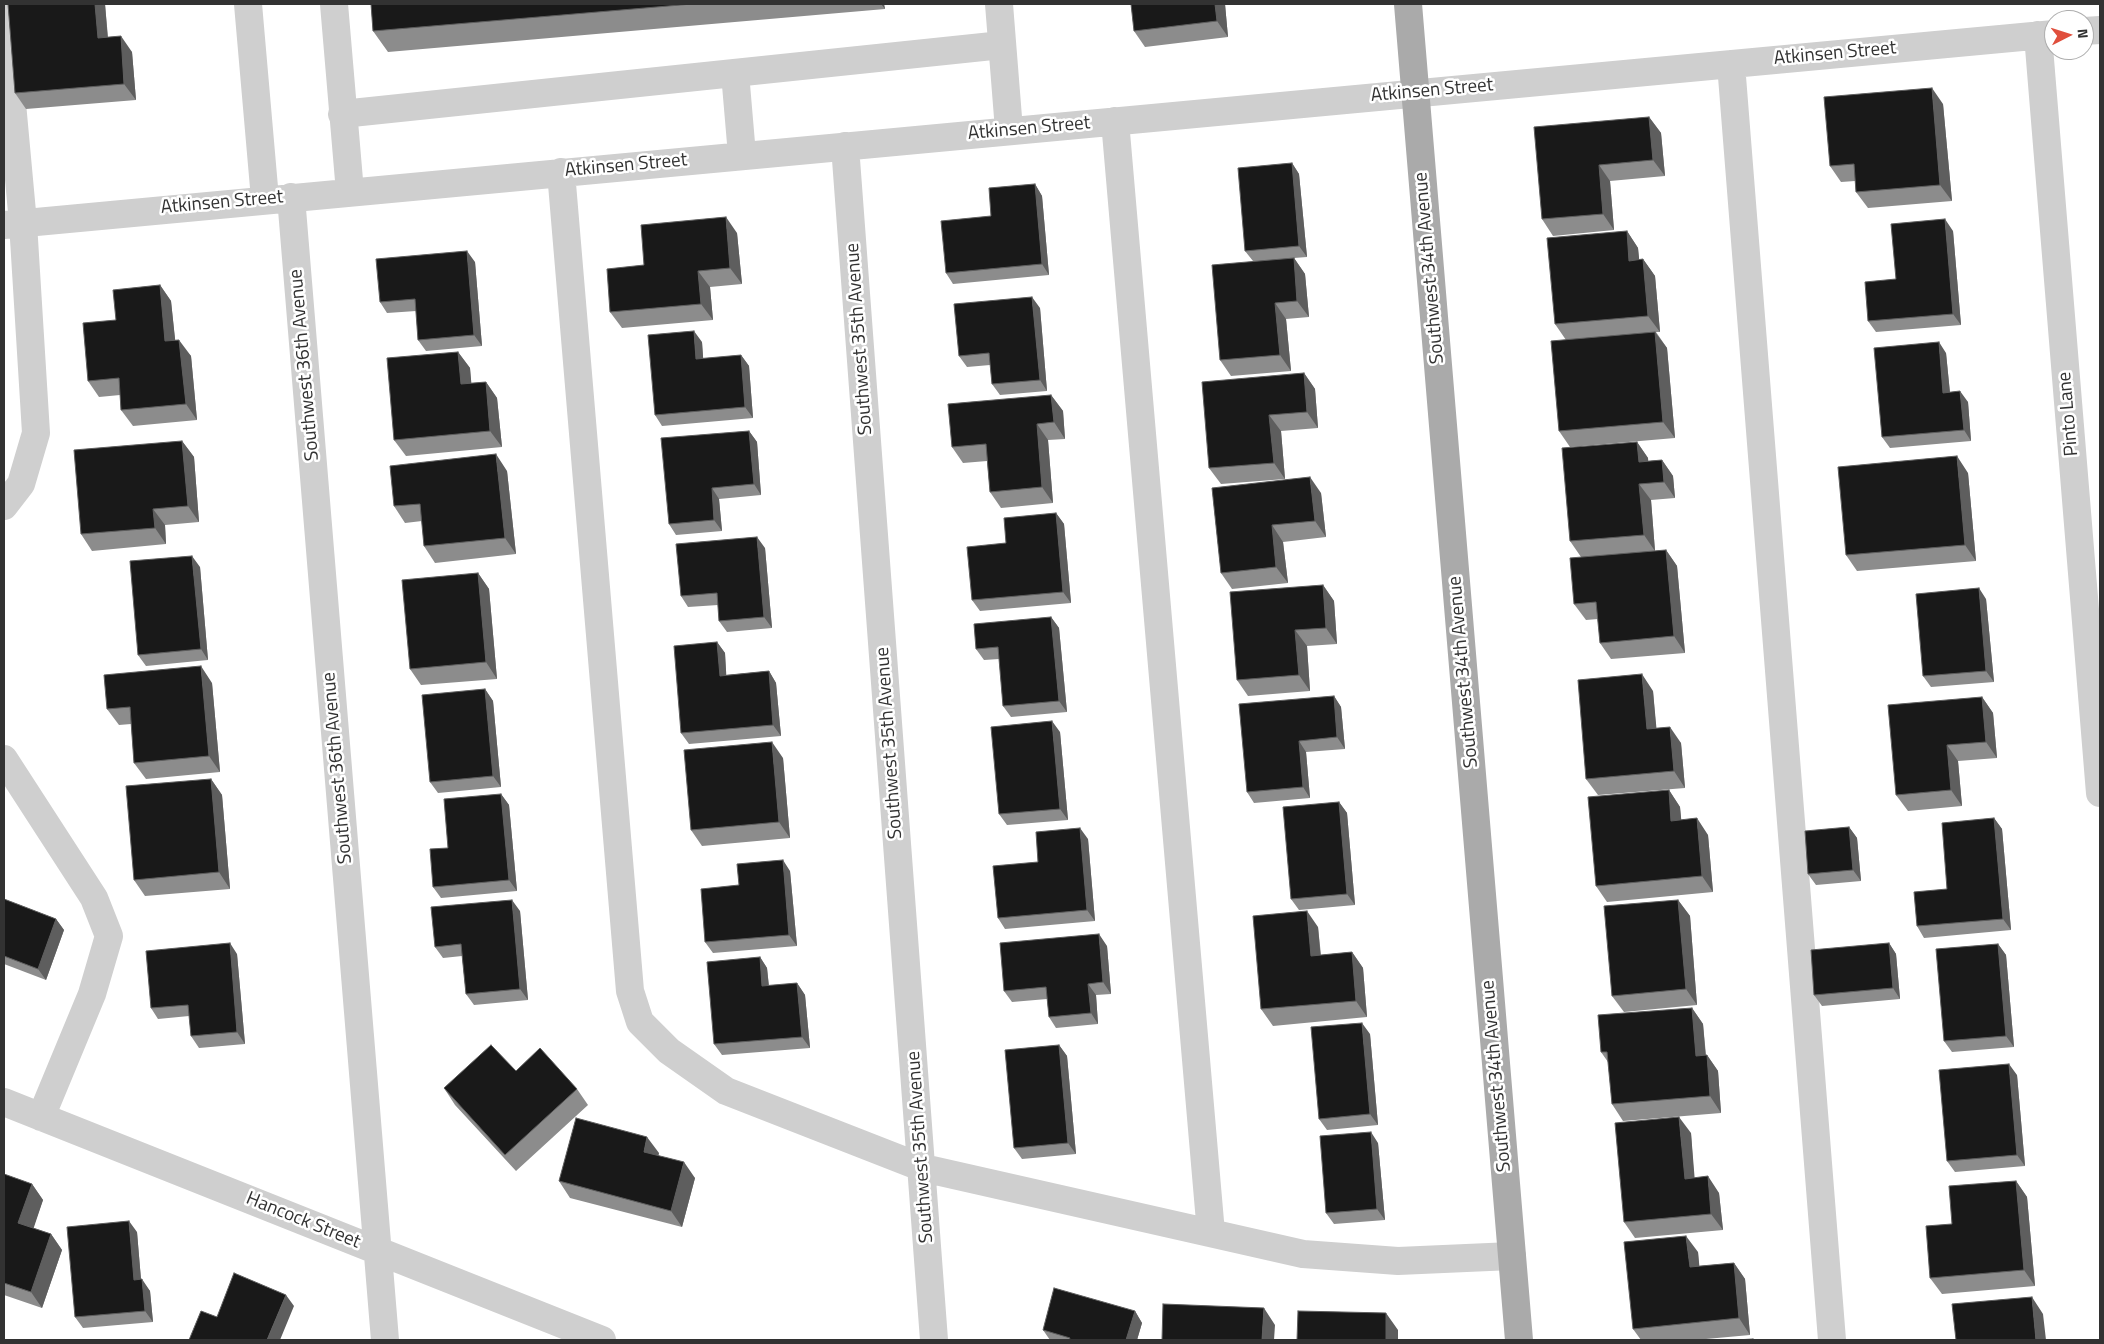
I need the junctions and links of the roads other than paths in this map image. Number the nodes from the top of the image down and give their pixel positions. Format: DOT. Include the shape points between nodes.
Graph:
graph roads {
  1 [pos="248,4"];
  2 [pos="334,4"];
  3 [pos="998,4"];
  4 [pos="1408,4"];
  5 [pos="4,16"];
  6 [pos="2044,35"];
  7 [pos="1002,44"];
  8 [pos="2048,60"];
  9 [pos="1731,64"];
  10 [pos="735,73"];
  11 [pos="1416,93"];
  12 [pos="342,114"];
  13 [pos="1115,121"];
  14 [pos="1009,130"];
  15 [pos="845,146"];
  16 [pos="742,155"];
  17 [pos="561,172"];
  18 [pos="350,192"];
  19 [pos="278,198"];
  20 [pos="13,224"];
  21 [pos="4,506"];
  22 [pos="4,759"];
  23 [pos="2100,793"];
  24 [pos="4,1102"];
  25 [pos="41,1117"];
  26 [pos="923,1168"];
  27 [pos="1211,1233"];
  28 [pos="378,1251"];
  29 [pos="1512,1256"];
  30 [pos="385,1340"];
  31 [pos="602,1340"];
  32 [pos="934,1340"];
  33 [pos="1519,1340"];
  34 [pos="1832,1340"];
  1 -- 19 [label="street, Southwest 36th Avenue"];
  2 -- 12 [label="street"];
  3 -- 7 [label="street"];
  4 -- 11 [label="main road, Southwest 34th Avenue"];
  5 -- 20 [label="street"];
  6 -- 9 [label="street, Atkinsen Street"];
  7 -- 10 [label="street"];
  7 -- 14 [label="street"];
  8 -- 23 [label="street, Pinto Lane"];
  9 -- 11 [label="street, Atkinsen Street"];
  9 -- 34 [label="street"];
  10 -- 12 [label="street"];
  10 -- 16 [label="street"];
  11 -- 13 [label="street, Atkinsen Street"];
  11 -- 29 [label="main road, Southwest 34th Avenue"];
  12 -- 18 [label="street"];
  13 -- 14 [label="street, Atkinsen Street"];
  13 -- 27 [label="street"];
  14 -- 15 [label="street, Atkinsen Street"];
  15 -- 16 [label="street, Atkinsen Street"];
  15 -- 26 [label="street, Southwest 35th Avenue"];
  16 -- 17 [label="street, Atkinsen Street"];
  17 -- 18 [label="street, Atkinsen Street"];
  17 -- 26 [label="street" via="630,991 640,1022 669,1051 726,1091"];
  18 -- 19 [label="street, Atkinsen Street"];
  19 -- 20 [label="street, Atkinsen Street"];
  19 -- 28 [label="street, Southwest 36th Avenue"];
  20 -- 21 [label="street" via="36,434 21,484"];
  22 -- 25 [label="street" via="94,898 109,936 92,994"];
  24 -- 25 [label="street, Hancock Street"];
  25 -- 28 [label="street, Hancock Street"];
  26 -- 27 [label="street"];
  26 -- 32 [label="street, Southwest 35th Avenue"];
  27 -- 29 [label="street" via="1303,1254 1398,1261"];
  28 -- 30 [label="street, Southwest 36th Avenue"];
  28 -- 31 [label="street, Hancock Street"];
  29 -- 33 [label="main road, Southwest 34th Avenue"];
}
